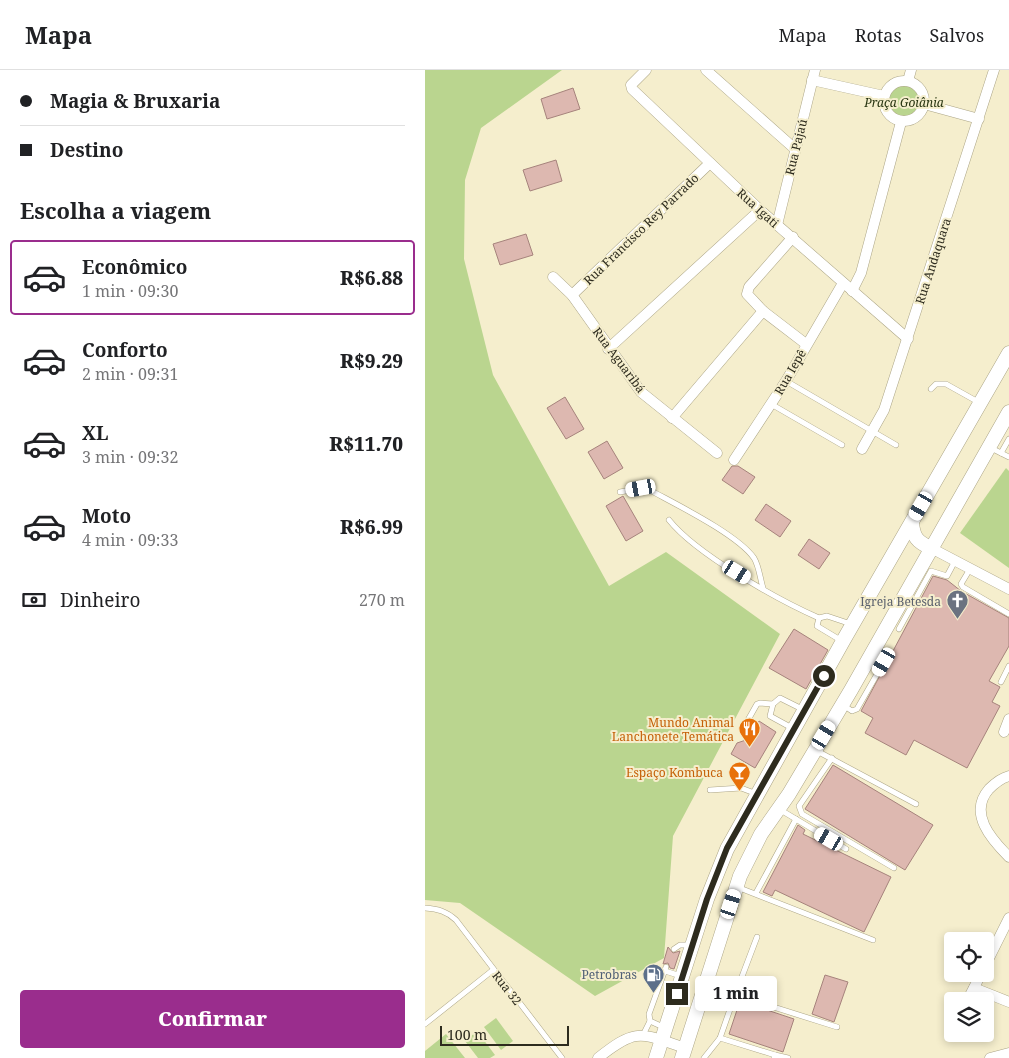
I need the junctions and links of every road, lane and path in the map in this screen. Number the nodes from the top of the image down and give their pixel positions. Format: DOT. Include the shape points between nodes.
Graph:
graph roads {
  1 [pos="646,70"];
  2 [pos="706,70"];
  3 [pos="911,70"];
  4 [pos="994,70"];
  5 [pos="813,75"];
  6 [pos="908,81"];
  7 [pos="884,96"];
  8 [pos="924,104"];
  9 [pos="979,119"];
  10 [pos="901,122"];
  11 [pos="795,149"];
  12 [pos="710,163"];
  13 [pos="760,210"];
  14 [pos="777,225"];
  15 [pos="793,237"];
  16 [pos="553,277"];
  17 [pos="843,283"];
  18 [pos="853,291"];
  19 [pos="572,295"];
  20 [pos="763,311"];
  21 [pos="908,339"];
  22 [pos="807,344"];
  23 [pos="608,349"];
  24 [pos="1009,353"];
  25 [pos="786,381"];
  26 [pos="931,389"];
  27 [pos="771,404"];
  28 [pos="980,404"];
  29 [pos="1009,412"];
  30 [pos="672,418"];
  31 [pos="874,431"];
  32 [pos="1009,439"];
  33 [pos="842,445"];
  34 [pos="896,445"];
  35 [pos="989,446"];
  36 [pos="863,449"];
  37 [pos="717,453"];
  38 [pos="1001,453"];
  39 [pos="1009,457"];
  40 [pos="735,460"];
  41 [pos="620,492"];
  42 [pos="669,520"];
  43 [pos="912,522"];
  44 [pos="931,548"];
  45 [pos="955,561"];
  46 [pos="970,569"];
  47 [pos="763,588"];
  48 [pos="1009,590"];
  49 [pos="1009,614"];
  50 [pos="819,618"];
  51 [pos="853,624"];
  52 [pos="899,629"];
  53 [pos="843,641"];
  54 [pos="884,662"];
  55 [pos="1009,666"];
  56 [pos="1001,682"];
  57 [pos="773,704"];
  58 [pos="842,705"];
  59 [pos="805,711"];
  60 [pos="1009,720"];
  61 [pos="743,727"];
  62 [pos="795,730"];
  63 [pos="1004,732"];
  64 [pos="815,750"];
  65 [pos="832,758"];
  66 [pos="1009,776"];
  67 [pos="710,790"];
  68 [pos="757,794"];
  69 [pos="916,804"];
  70 [pos="779,809"];
  71 [pos="796,819"];
  72 [pos="847,849"];
  73 [pos="1009,857"];
  74 [pos="894,868"];
  75 [pos="737,887"];
  76 [pos="756,893"];
  77 [pos="425,908"];
  78 [pos="1009,918"];
  79 [pos="757,937"];
  80 [pos="873,940"];
  81 [pos="693,945"];
  82 [pos="994,948"];
  83 [pos="674,949"];
  84 [pos="493,970"];
  85 [pos="682,976"];
  86 [pos="977,982"];
  87 [pos="705,986"];
  88 [pos="974,988"];
  89 [pos="972,992"];
  90 [pos="735,995"];
  91 [pos="1009,1002"];
  92 [pos="650,1020"];
  93 [pos="425,1024"];
  94 [pos="837,1028"];
  95 [pos="664,1034"];
  96 [pos="643,1036"];
  97 [pos="720,1038"];
  98 [pos="683,1053"];
  99 [pos="1009,1053"];
  100 [pos="775,1056"];
  101 [pos="563,1058"];
  102 [pos="598,1058"];
  103 [pos="656,1058"];
  104 [pos="704,1058"];
  105 [pos="787,1058"];
  106 [pos="990,1058"];
  1 -- 12 [label="street, Rua Igati" via="631,84 632,89"];
  2 -- 11 [label="street"];
  3 -- 6 [label="street"];
  4 -- 9 [label="street, Rua Andaquara"];
  5 -- 7 [label="street"];
  5 -- 11 [label="street, Rua Pajaú"];
  6 -- 7 [label="street" via="896,82"];
  6 -- 8 [label="street" via="922,92"];
  7 -- 10 [label="street" via="888,115"];
  8 -- 9 [label="street"];
  8 -- 10 [label="street" via="915,119"];
  9 -- 21 [label="street, Rua Andaquara"];
  10 -- 18 [label="street" via="861,273"];
  11 -- 14 [label="street, Rua Pajaú"];
  12 -- 13 [label="street, Rua Igati"];
  12 -- 19 [label="street, Rua Francisco Rey Parrado"];
  13 -- 14 [label="street, Rua Igati"];
  13 -- 23 [label="street"];
  14 -- 15 [label="street, Rua Igati"];
  15 -- 17 [label="street, Rua Igati"];
  15 -- 20 [label="street" via="749,286 747,294"];
  16 -- 19 [label="street, Rua Aguaribá"];
  17 -- 18 [label="street, Rua Igati"];
  17 -- 22 [label="street, Rua Iepê"];
  18 -- 21 [label="street, Rua Igati"];
  19 -- 23 [label="street, Rua Aguaribá"];
  20 -- 22 [label="street"];
  20 -- 30 [label="street"];
  21 -- 31 [label="street, Rua Andaquara"];
  22 -- 25 [label="street, Rua Iepê"];
  23 -- 30 [label="street, Rua Aguaribá" via="641,392"];
  24 -- 28 [label="main road"];
  25 -- 27 [label="street, Rua Iepê"];
  25 -- 31 [label="lane"];
  26 -- 28 [label="lane" via="936,384 946,384"];
  27 -- 33 [label="lane"];
  27 -- 40 [label="street, Rua Iepê"];
  28 -- 43 [label="main road"];
  29 -- 35 [label="main road"];
  30 -- 37 [label="street, Rua Aguaribá"];
  31 -- 34 [label="lane"];
  31 -- 36 [label="street, Rua Andaquara"];
  32 -- 38 [label="lane"];
  35 -- 38 [label="lane"];
  35 -- 44 [label="main road"];
  38 -- 39 [label="lane"];
  41 -- 47 [label="lane" via="648,489 699,516 748,551 755,560"];
  42 -- 47 [label="lane" via="679,532 709,554"];
  43 -- 44 [label="main road" via="913,535"];
  43 -- 51 [label="main road"];
  44 -- 45 [label="street"];
  44 -- 58 [label="main road"];
  45 -- 46 [label="street"];
  45 -- 52 [label="lane" via="947,576 931,571"];
  46 -- 48 [label="street"];
  46 -- 49 [label="lane" via="961,584 963,587"];
  47 -- 50 [label="lane"];
  50 -- 51 [label="lane" via="827,616"];
  50 -- 53 [label="lane" via="817,626"];
  51 -- 53 [label="main road"];
  53 -- 59 [label="main road"];
  54 -- 58 [label="lane" via="857,709 852,711"];
  55 -- 56 [label="lane"];
  57 -- 59 [label="lane" via="781,698"];
  57 -- 61 [label="lane" via="757,704"];
  57 -- 62 [label="lane" via="770,716"];
  58 -- 64 [label="main road"];
  59 -- 62 [label="main road"];
  60 -- 63 [label="street"];
  62 -- 68 [label="main road"];
  64 -- 65 [label="lane"];
  64 -- 70 [label="main road"];
  65 -- 69 [label="lane"];
  65 -- 74 [label="lane" via="799,806 802,814"];
  66 -- 73 [label="street" via="995,782 986,793 980,812 989,834"];
  67 -- 68 [label="lane" via="741,788"];
  68 -- 81 [label="main road" via="727,848"];
  70 -- 71 [label="lane"];
  70 -- 75 [label="main road" via="761,834"];
  71 -- 72 [label="lane"];
  71 -- 76 [label="lane"];
  75 -- 76 [label="lane"];
  75 -- 87 [label="main road"];
  76 -- 80 [label="lane"];
  77 -- 84 [label="lane, Rua 32" via="449,913"];
  78 -- 82 [label="street"];
  79 -- 90 [label="lane"];
  81 -- 83 [label="lane" via="680,945"];
  81 -- 85 [label="main road"];
  84 -- 93 [label="lane"];
  84 -- 101 [label="lane, Rua 32"];
  85 -- 92 [label="lane" via="665,969 649,1014"];
  85 -- 95 [label="main road"];
  86 -- 88 [label="street"];
  87 -- 90 [label="lane"];
  87 -- 98 [label="main road"];
  88 -- 89 [label="street"];
  88 -- 91 [label="street"];
  90 -- 94 [label="lane"];
  90 -- 97 [label="lane"];
  92 -- 95 [label="lane"];
  92 -- 96 [label="lane"];
  95 -- 96 [label="street"];
  95 -- 98 [label="street"];
  95 -- 103 [label="main road"];
  96 -- 102 [label="street" via="623,1039"];
  97 -- 100 [label="lane"];
  97 -- 104 [label="lane"];
  99 -- 106 [label="street"];
  100 -- 105 [label="lane"];
}
